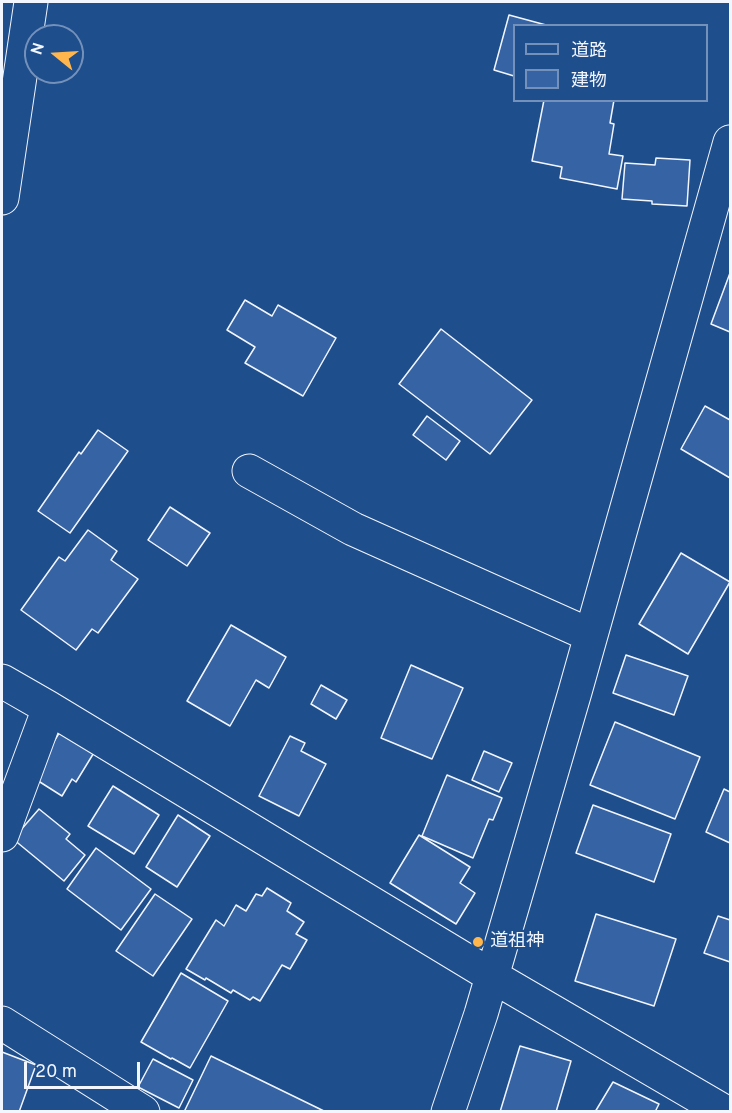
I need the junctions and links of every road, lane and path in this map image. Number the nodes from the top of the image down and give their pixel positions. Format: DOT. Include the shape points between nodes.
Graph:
graph roads {
  1 [pos="31,2"];
  2 [pos="730,142"];
  3 [pos="2,198"];
  4 [pos="249,471"];
  5 [pos="590,635"];
  6 [pos="2,681"];
  7 [pos="49,708"];
  8 [pos="2,835"];
  9 [pos="492,976"];
  10 [pos="2,1023"];
  11 [pos="143,1112"];
  12 [pos="448,1112"];
  13 [pos="725,1112"];
  1 -- 3 [label="street"];
  2 -- 5 [label="street"];
  4 -- 5 [label="street" via="353,529"];
  5 -- 9 [label="street"];
  6 -- 7 [label="street"];
  7 -- 8 [label="street"];
  7 -- 9 [label="street"];
  9 -- 12 [label="street"];
  9 -- 13 [label="street"];
  10 -- 11 [label="street"];
}
